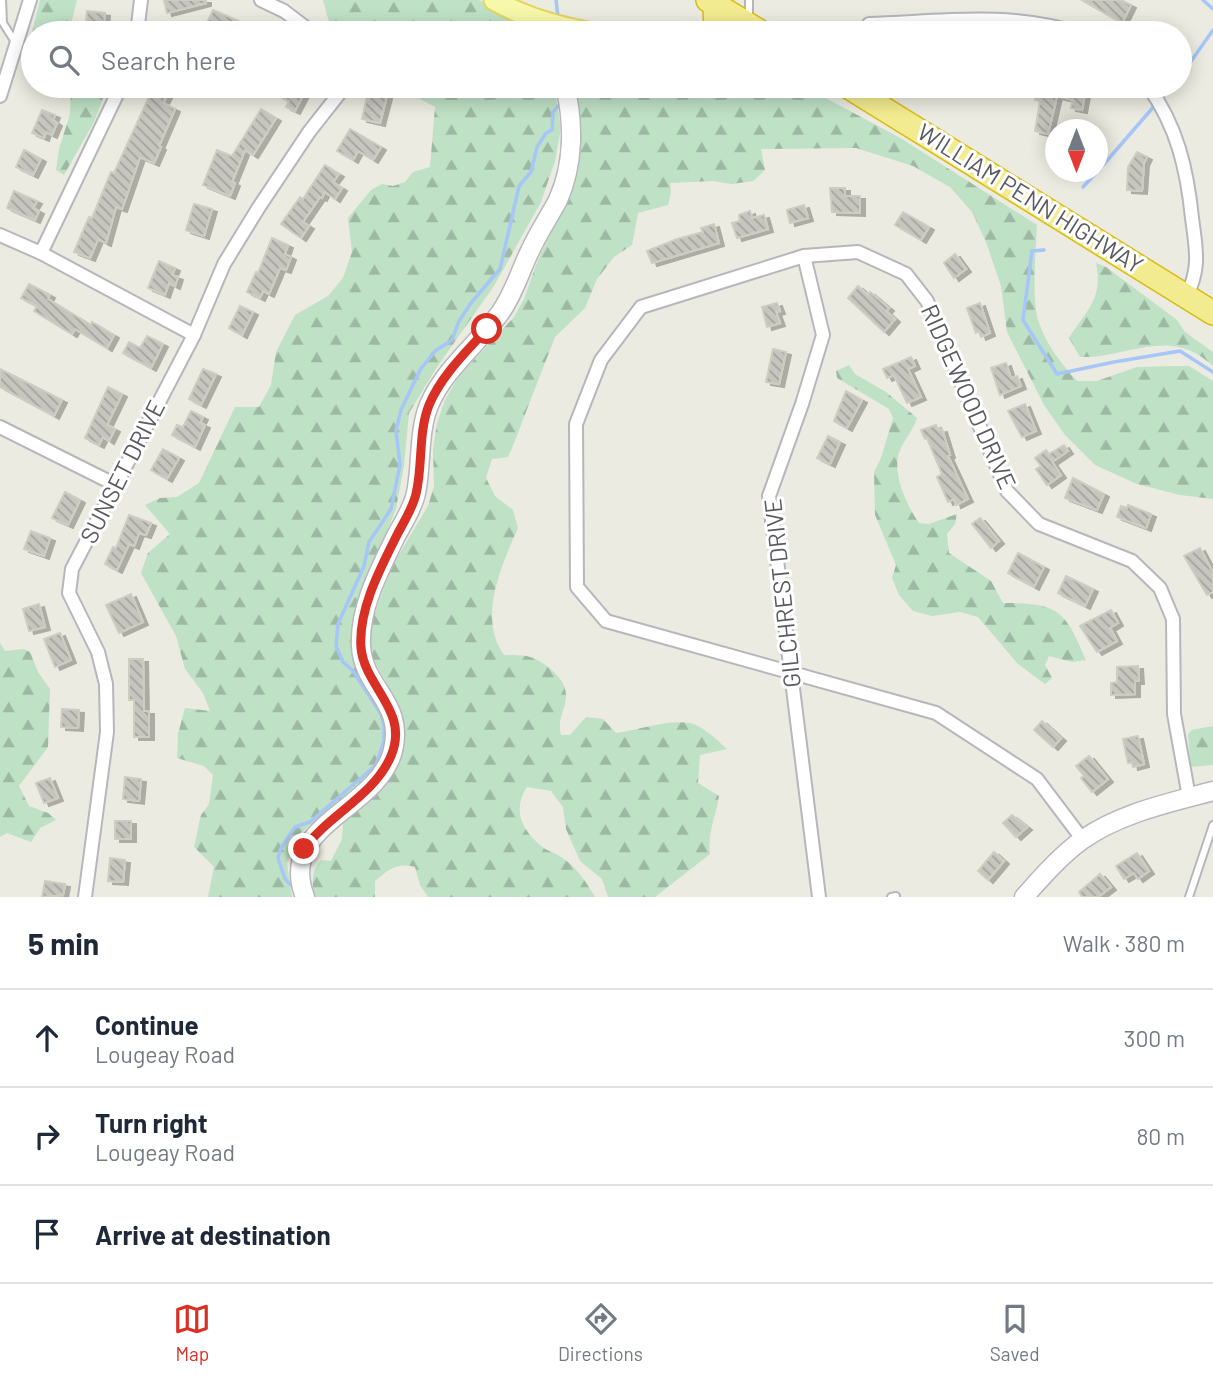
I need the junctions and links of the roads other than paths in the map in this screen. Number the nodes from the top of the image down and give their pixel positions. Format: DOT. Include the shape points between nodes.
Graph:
graph roads {
  1 [pos="2,0"];
  2 [pos="30,0"];
  3 [pos="141,0"];
  4 [pos="261,0"];
  5 [pos="494,0"];
  6 [pos="749,0"];
  7 [pos="712,2"];
  8 [pos="23,21"];
  9 [pos="138,21"];
  10 [pos="297,21"];
  11 [pos="538,21"];
  12 [pos="714,21"];
  13 [pos="742,21"];
  14 [pos="754,21"];
  15 [pos="976,21"];
  16 [pos="1019,21"];
  17 [pos="21,28"];
  18 [pos="16,43"];
  19 [pos="0,96"];
  20 [pos="115,98"];
  21 [pos="336,98"];
  22 [pos="568,98"];
  23 [pos="866,98"];
  24 [pos="1156,98"];
  25 [pos="0,235"];
  26 [pos="41,253"];
  27 [pos="804,256"];
  28 [pos="1186,297"];
  29 [pos="1213,313"];
  30 [pos="194,335"];
  31 [pos="0,427"];
  32 [pos="116,485"];
  33 [pos="790,672"];
  34 [pos="1213,791"];
  35 [pos="1189,797"];
  36 [pos="1213,825"];
  37 [pos="1083,840"];
  38 [pos="85,897"];
  39 [pos="304,897"];
  40 [pos="819,897"];
  41 [pos="1024,897"];
  42 [pos="1189,897"];
  1 -- 18 [label="lane" via="3,23"];
  2 -- 8 [label="street"];
  3 -- 9 [label="street"];
  4 -- 10 [label="street"];
  5 -- 11 [label="main road"];
  6 -- 14 [label="lane"];
  7 -- 12 [label="highway"];
  7 -- 13 [label="highway"];
  15 -- 16 [label="street"];
  17 -- 18 [label="street"];
  18 -- 19 [label="street"];
  20 -- 26 [label="street"];
  21 -- 30 [label="street, SUNSET DRIVE" via="224,264"];
  22 -- 39 [label="street" via="571,135 563,187 502,311 452,369 429,406 416,496 368,602 361,646 368,674 392,711 396,733 391,756 374,782 304,849 299,874"];
  23 -- 28 [label="highway, WILLIAM PENN HIGHWAY"];
  24 -- 28 [label="street" via="1179,143 1189,184 1197,262"];
  25 -- 26 [label="street"];
  26 -- 30 [label="street"];
  27 -- 33 [label="street, GILCHREST DRIVE" via="822,335 769,496"];
  27 -- 33 [label="street, RIDGEWOOD DRIVE" via="641,307 601,360 576,425 577,587 606,621"];
  27 -- 35 [label="street, RIDGEWOOD DRIVE" via="858,252 906,274 927,301 1007,491 1039,524 1132,561 1160,588 1173,619 1174,713"];
  28 -- 29 [label="highway, WILLIAM PENN HIGHWAY"];
  30 -- 32 [label="street, SUNSET DRIVE"];
  31 -- 32 [label="street"];
  32 -- 38 [label="street, SUNSET DRIVE" via="72,569 69,593 98,652 106,684 107,732"];
  33 -- 37 [label="street, RIDGEWOOD DRIVE" via="936,713 1037,779"];
  33 -- 40 [label="street, GILCHREST DRIVE"];
  34 -- 35 [label="street"];
  35 -- 37 [label="street" via="1128,816"];
  36 -- 42 [label="lane"];
  37 -- 41 [label="street"];
}
